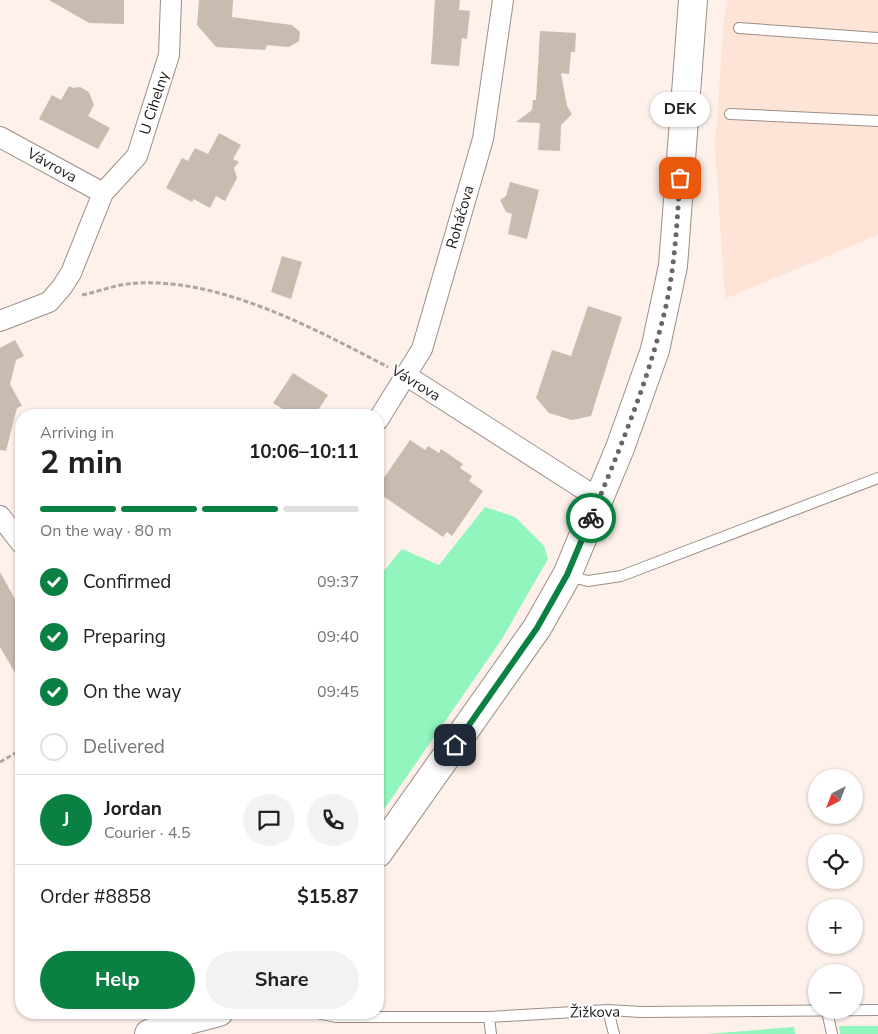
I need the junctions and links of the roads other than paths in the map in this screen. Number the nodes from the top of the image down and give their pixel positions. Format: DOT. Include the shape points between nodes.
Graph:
graph roads {
  1 [pos="171,0"];
  2 [pos="502,0"];
  3 [pos="693,0"];
  4 [pos="739,28"];
  5 [pos="878,38"];
  6 [pos="730,114"];
  7 [pos="878,121"];
  8 [pos="0,137"];
  9 [pos="103,193"];
  10 [pos="0,321"];
  11 [pos="406,376"];
  12 [pos="384,411"];
  13 [pos="878,478"];
  14 [pos="599,499"];
  15 [pos="0,516"];
  16 [pos="15,535"];
  17 [pos="567,575"];
  18 [pos="384,845"];
  19 [pos="608,1010"];
  20 [pos="863,1010"];
  21 [pos="878,1010"];
  22 [pos="808,1011"];
  23 [pos="384,1017"];
  24 [pos="489,1017"];
  25 [pos="192,1019"];
  26 [pos="829,1019"];
  27 [pos="149,1034"];
  28 [pos="491,1034"];
  29 [pos="614,1034"];
  30 [pos="832,1034"];
  1 -- 9 [label="street, U Cihelny" via="169,55 137,156"];
  2 -- 11 [label="street, Roháčova" via="483,139 422,349"];
  3 -- 14 [label="street" via="674,247 665,309 641,392"];
  4 -- 5 [label="lane"];
  6 -- 7 [label="lane"];
  8 -- 9 [label="street, Vávrova"];
  9 -- 10 [label="street" via="71,273 62,287 49,302"];
  11 -- 12 [label="street, Roháčova"];
  11 -- 14 [label="street, Vávrova"];
  13 -- 17 [label="lane" via="621,576 588,581"];
  14 -- 17 [label="street"];
  15 -- 16 [label="street"];
  17 -- 18 [label="street" via="500,683"];
  19 -- 22 [label="lane, Žižkova"];
  19 -- 24 [label="lane, Žižkova"];
  19 -- 29 [label="lane"];
  20 -- 21 [label="lane, Žižkova"];
  23 -- 24 [label="lane, Žižkova"];
  24 -- 28 [label="lane"];
  25 -- 27 [label="street"];
  26 -- 30 [label="lane"];
}
